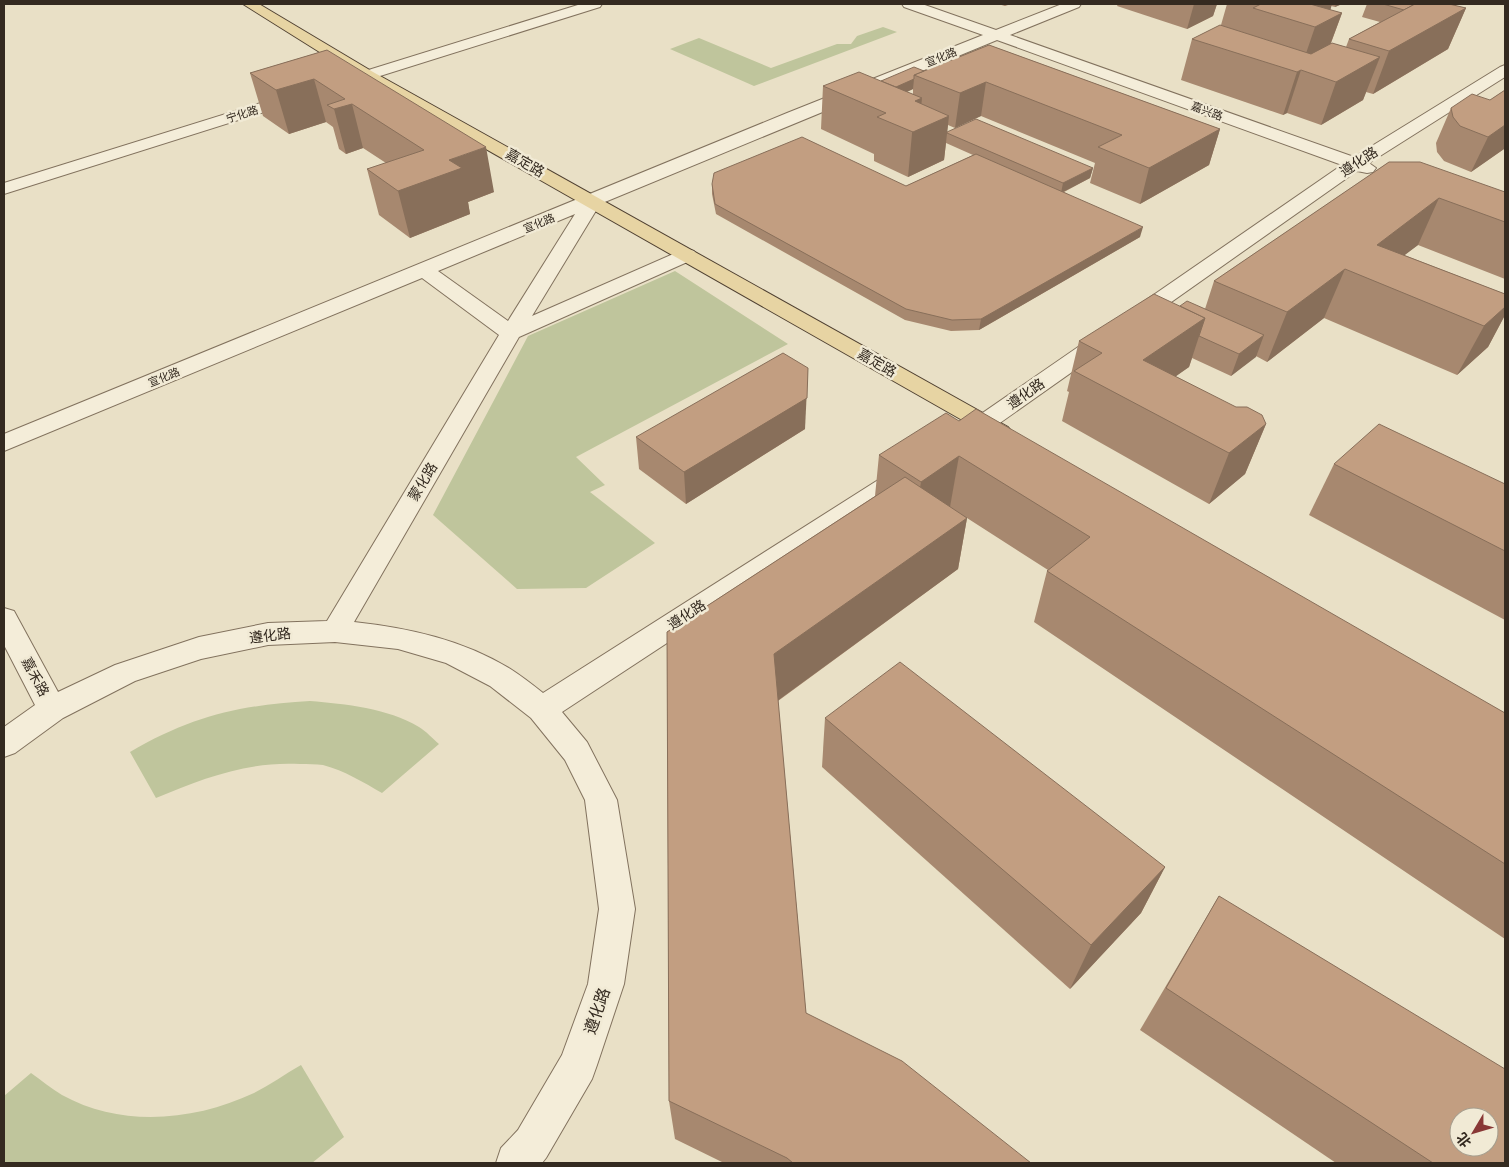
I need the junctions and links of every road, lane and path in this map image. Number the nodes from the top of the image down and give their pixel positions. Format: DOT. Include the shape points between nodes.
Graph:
graph roads {
  1 [pos="250,4"];
  2 [pos="595,4"];
  3 [pos="910,4"];
  4 [pos="1074,4"];
  5 [pos="995,35"];
  6 [pos="1505,70"];
  7 [pos="366,75"];
  8 [pos="1355,164"];
  9 [pos="1381,174"];
  10 [pos="4,189"];
  11 [pos="592,201"];
  12 [pos="687,255"];
  13 [pos="424,270"];
  14 [pos="511,333"];
  15 [pos="984,424"];
  16 [pos="4,443"];
  17 [pos="1022,445"];
  18 [pos="4,618"];
  19 [pos="334,631"];
  20 [pos="52,709"];
  21 [pos="542,709"];
  22 [pos="4,744"];
  23 [pos="516,1163"];
  1 -- 7 [label="main road, 嘉定路"];
  2 -- 7 [label="street, 宁化路"];
  3 -- 5 [label="street, 嘉兴路"];
  4 -- 5 [label="street, 宣化路"];
  5 -- 8 [label="street, 嘉兴路"];
  5 -- 11 [label="street, 宣化路"];
  6 -- 8 [label="street, 遵化路"];
  7 -- 10 [label="street, 宁化路"];
  7 -- 11 [label="main road, 嘉定路"];
  8 -- 9 [label="street, 嘉兴路"];
  8 -- 15 [label="street, 遵化路"];
  11 -- 12 [label="main road, 嘉定路"];
  11 -- 13 [label="street, 宣化路"];
  11 -- 14 [label="street, 蒙化路"];
  12 -- 14 [label="street"];
  12 -- 15 [label="main road, 嘉定路"];
  13 -- 14 [label="street"];
  13 -- 16 [label="street, 宣化路"];
  14 -- 19 [label="street, 蒙化路"];
  15 -- 17 [label="main road, 嘉定路"];
  15 -- 21 [label="street, 遵化路"];
  18 -- 20 [label="street, 嘉禾路"];
  19 -- 20 [label="street, 遵化路" via="268,634 199,648 125,673"];
  19 -- 21 [label="street, 遵化路" via="398,638 455,654 501,678"];
  20 -- 22 [label="street, 遵化路"];
  21 -- 23 [label="street, 遵化路" via="576,751 601,800 617,909 606,984 578,1065 532,1144"];
}
